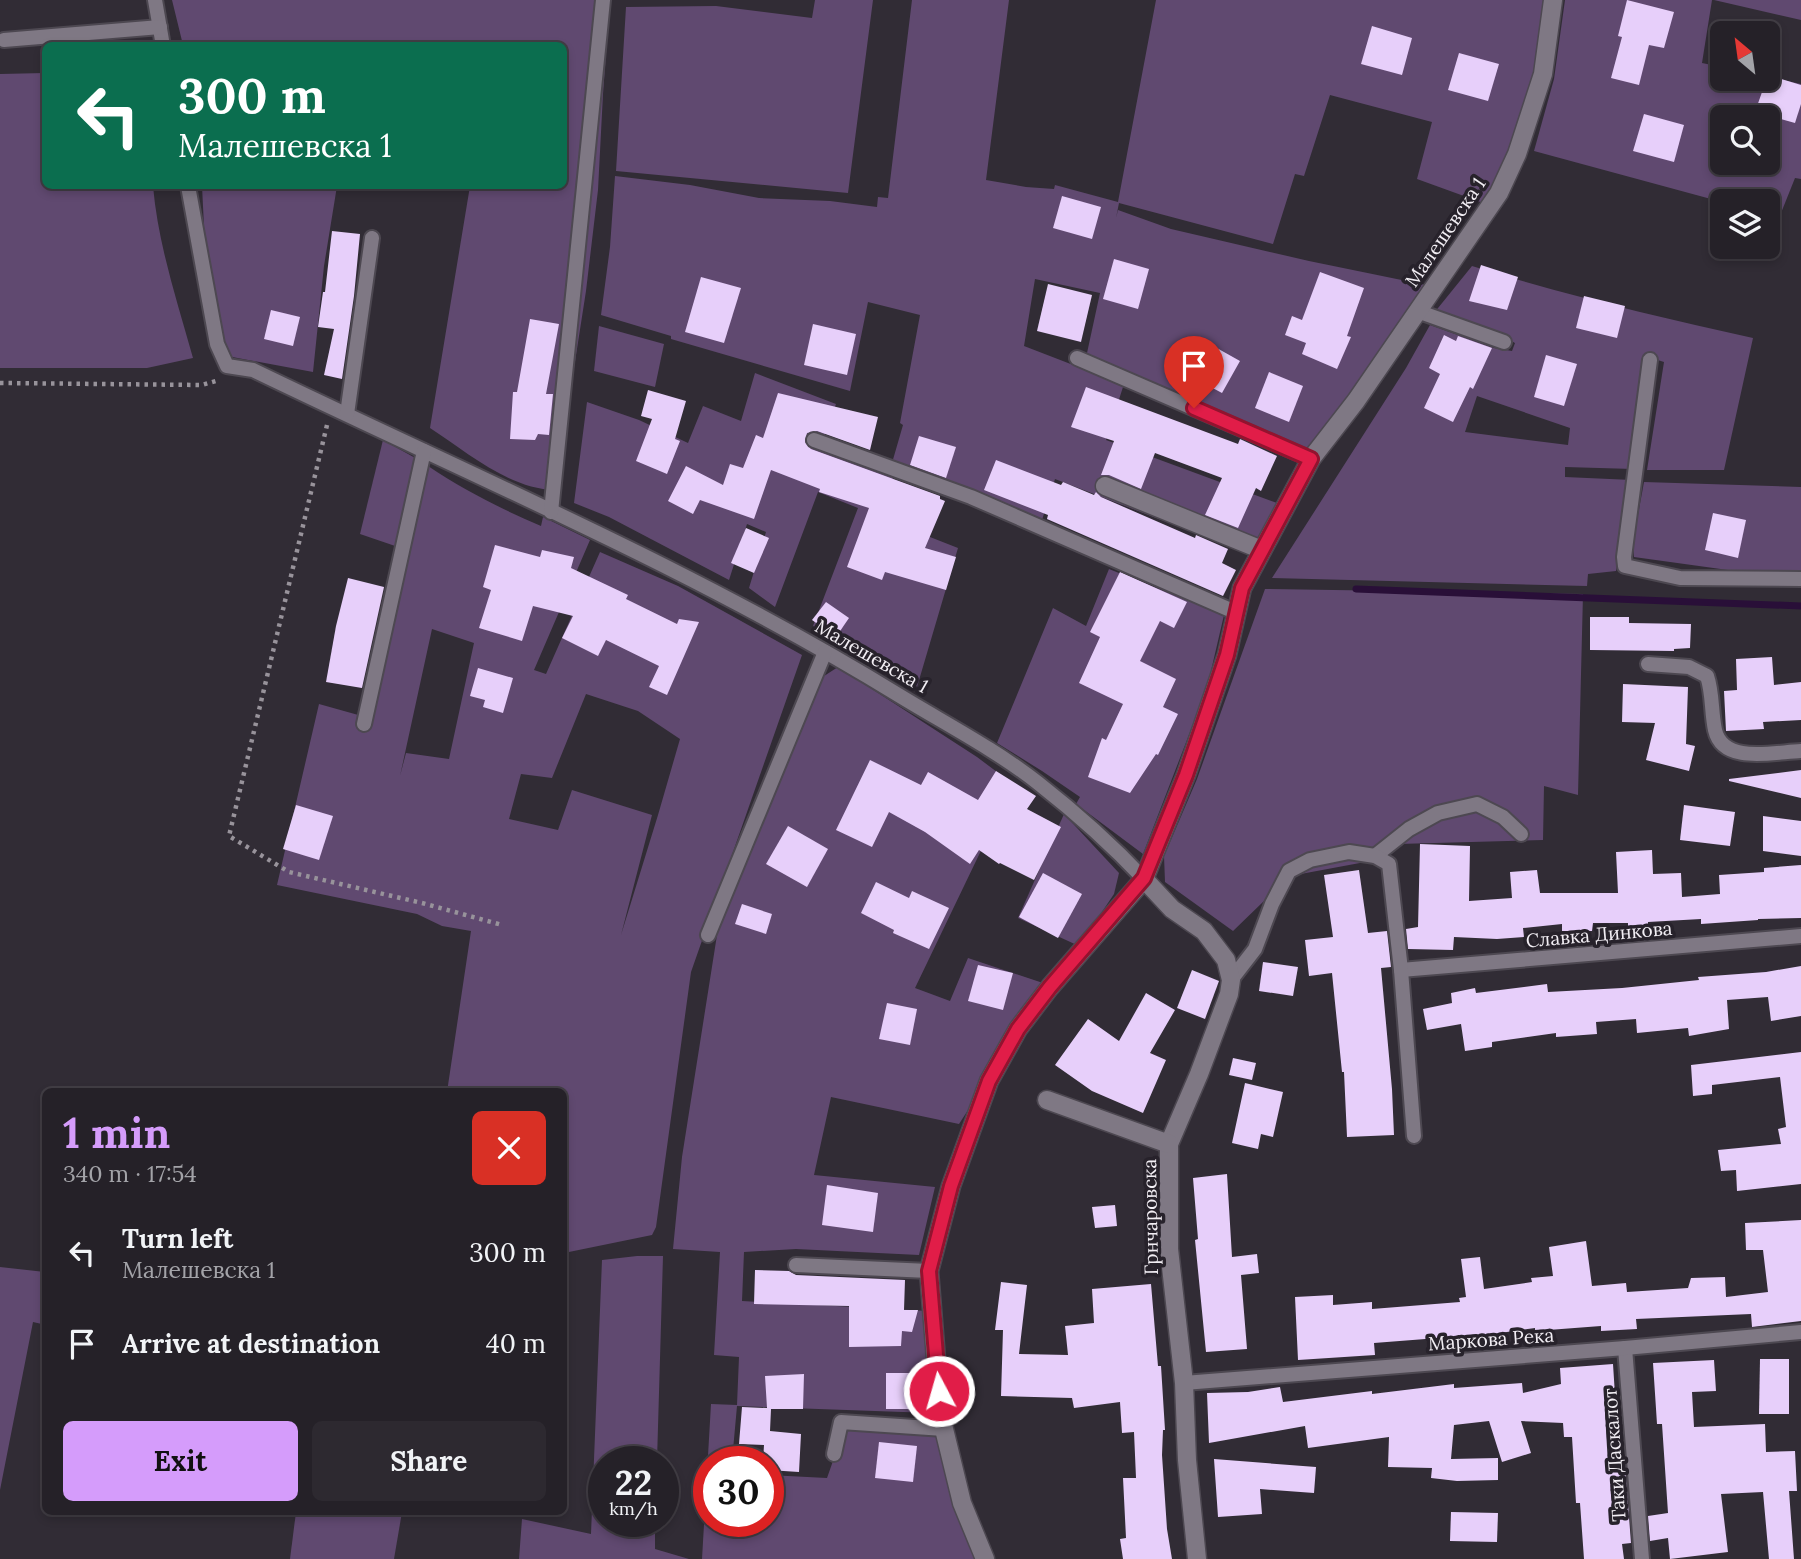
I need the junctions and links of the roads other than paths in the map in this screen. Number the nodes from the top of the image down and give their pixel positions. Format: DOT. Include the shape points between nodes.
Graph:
graph roads {
  1 [pos="155,0"];
  2 [pos="603,0"];
  3 [pos="1553,0"];
  4 [pos="160,27"];
  5 [pos="4,40"];
  6 [pos="162,42"];
  7 [pos="189,189"];
  8 [pos="372,239"];
  9 [pos="1417,311"];
  10 [pos="1504,342"];
  11 [pos="1077,358"];
  12 [pos="1650,360"];
  13 [pos="347,414"];
  14 [pos="814,440"];
  15 [pos="424,451"];
  16 [pos="1311,459"];
  17 [pos="1105,486"];
  18 [pos="551,512"];
  19 [pos="1262,550"];
  20 [pos="1801,579"];
  21 [pos="1235,612"];
  22 [pos="825,652"];
  23 [pos="1648,664"];
  24 [pos="365,724"];
  25 [pos="1801,751"];
  26 [pos="1521,834"];
  27 [pos="1374,856"];
  28 [pos="1144,878"];
  29 [pos="708,935"];
  30 [pos="1801,936"];
  31 [pos="1401,970"];
  32 [pos="1231,980"];
  33 [pos="1047,1100"];
  34 [pos="1414,1136"];
  35 [pos="1169,1143"];
  36 [pos="796,1265"];
  37 [pos="929,1271"];
  38 [pos="1801,1332"];
  39 [pos="1625,1348"];
  40 [pos="1184,1382"];
  41 [pos="944,1429"];
  42 [pos="834,1454"];
  43 [pos="985,1559"];
  44 [pos="1197,1559"];
  45 [pos="1642,1559"];
  1 -- 4 [label="lane"];
  2 -- 18 [label="lane"];
  3 -- 9 [label="street, Малешевска 1" via="1543,74 1517,154 1499,193"];
  4 -- 5 [label="lane"];
  4 -- 6 [label="lane"];
  7 -- 13 [label="lane, Малешевска 1" via="217,344 227,366 253,370"];
  8 -- 13 [label="lane"];
  9 -- 10 [label="lane"];
  9 -- 16 [label="street, Малешевска 1"];
  11 -- 16 [label="lane"];
  12 -- 20 [label="lane" via="1625,566 1680,578"];
  13 -- 15 [label="lane, Малешевска 1"];
  14 -- 21 [label="lane" via="971,497"];
  15 -- 18 [label="lane, Малешевска 1"];
  15 -- 24 [label="lane"];
  16 -- 19 [label="street, Малешевска 1"];
  17 -- 19 [label="street"];
  18 -- 22 [label="lane, Малешевска 1" via="717,592"];
  19 -- 21 [label="street, Малешевска 1"];
  21 -- 28 [label="street, Малешевска 1" via="1227,655 1186,775"];
  22 -- 28 [label="lane, Малешевска 1" via="1022,771"];
  22 -- 29 [label="lane"];
  23 -- 25 [label="lane" via="1689,667 1707,676 1715,732 1723,747 1737,753"];
  26 -- 27 [label="lane" via="1503,817 1477,804 1438,813"];
  27 -- 31 [label="lane" via="1389,864"];
  27 -- 32 [label="lane" via="1349,852 1310,860 1289,871 1255,949"];
  28 -- 32 [label="street" via="1172,909 1204,932 1226,960"];
  28 -- 37 [label="street, Малешевска 1" via="1050,987 1018,1029 989,1081 951,1186"];
  30 -- 31 [label="lane, Славка Динкова"];
  31 -- 34 [label="lane"];
  32 -- 35 [label="street, Грнчаровска" via="1230,994"];
  33 -- 35 [label="street"];
  35 -- 40 [label="street, Грнчаровска" via="1168,1249"];
  36 -- 37 [label="lane"];
  37 -- 41 [label="street, Малешевска 1"];
  38 -- 39 [label="lane, Маркова Река"];
  39 -- 40 [label="lane, Маркова Река"];
  39 -- 45 [label="lane, Таки Даскалот"];
  40 -- 44 [label="street, Грнчаровска"];
  41 -- 42 [label="lane" via="841,1422"];
  41 -- 43 [label="street, Малешевска 1" via="962,1503"];
}
